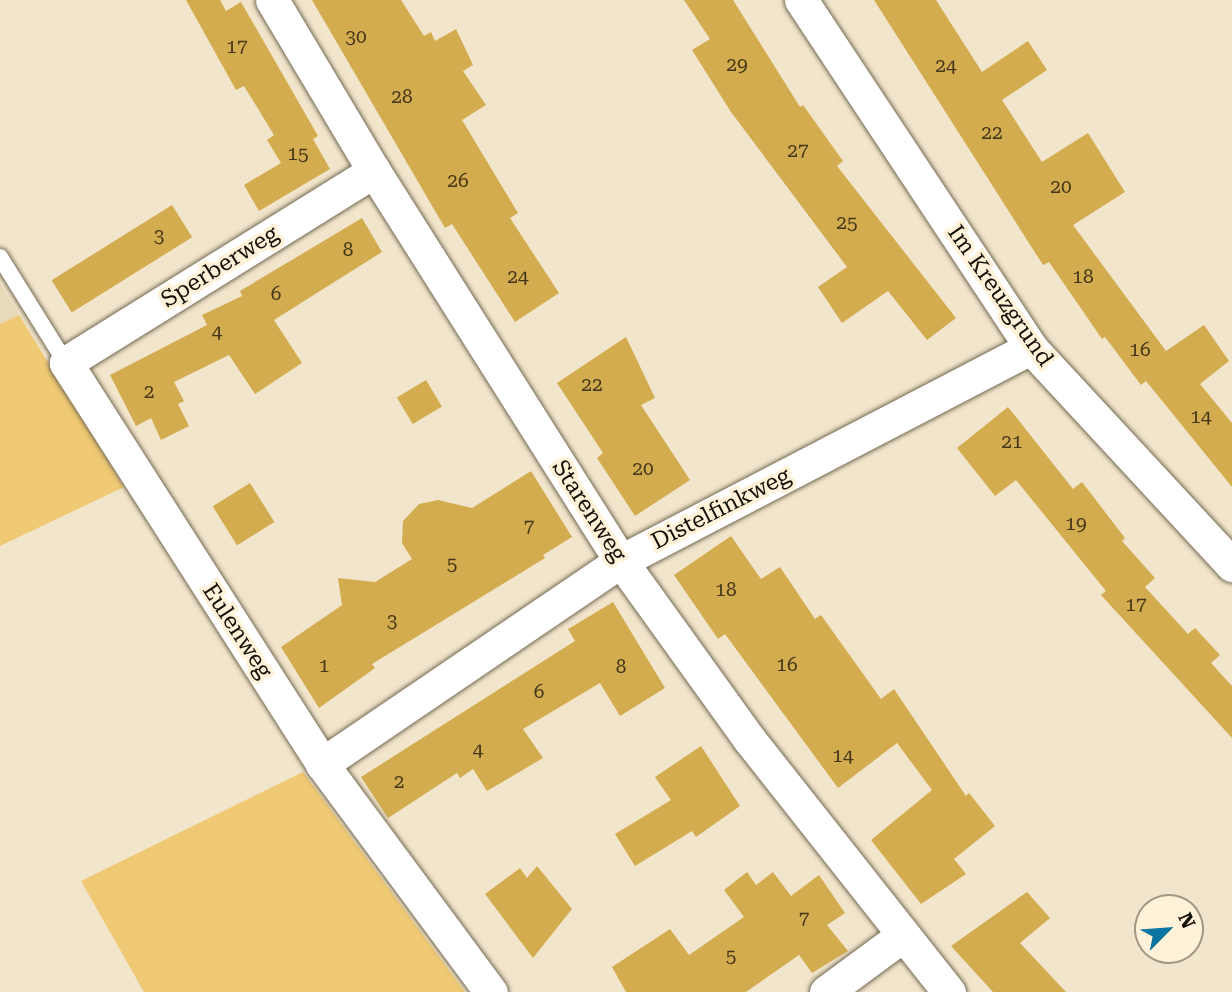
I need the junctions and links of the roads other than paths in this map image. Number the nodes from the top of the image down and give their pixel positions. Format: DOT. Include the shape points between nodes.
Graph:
graph roads {
  1 [pos="272,0"];
  2 [pos="801,0"];
  3 [pos="374,171"];
  4 [pos="0,257"];
  5 [pos="1031,348"];
  6 [pos="66,363"];
  7 [pos="621,561"];
  8 [pos="1232,565"];
  9 [pos="322,764"];
  10 [pos="902,936"];
  11 [pos="491,992"];
  12 [pos="826,992"];
  13 [pos="949,992"];
  1 -- 3 [label="street, Starenweg"];
  2 -- 5 [label="street, Im Kreuzgrund"];
  3 -- 6 [label="street, Sperberweg"];
  3 -- 7 [label="street, Starenweg"];
  4 -- 6 [label="lane, Eulenweg"];
  5 -- 7 [label="street, Distelfinkweg"];
  5 -- 8 [label="street, Im Kreuzgrund"];
  6 -- 9 [label="street, Eulenweg"];
  7 -- 9 [label="street, Distelfinkweg"];
  7 -- 10 [label="street, Starenweg" via="749,739"];
  9 -- 11 [label="street, Eulenweg"];
  10 -- 12 [label="street"];
  10 -- 13 [label="street, Starenweg"];
}
